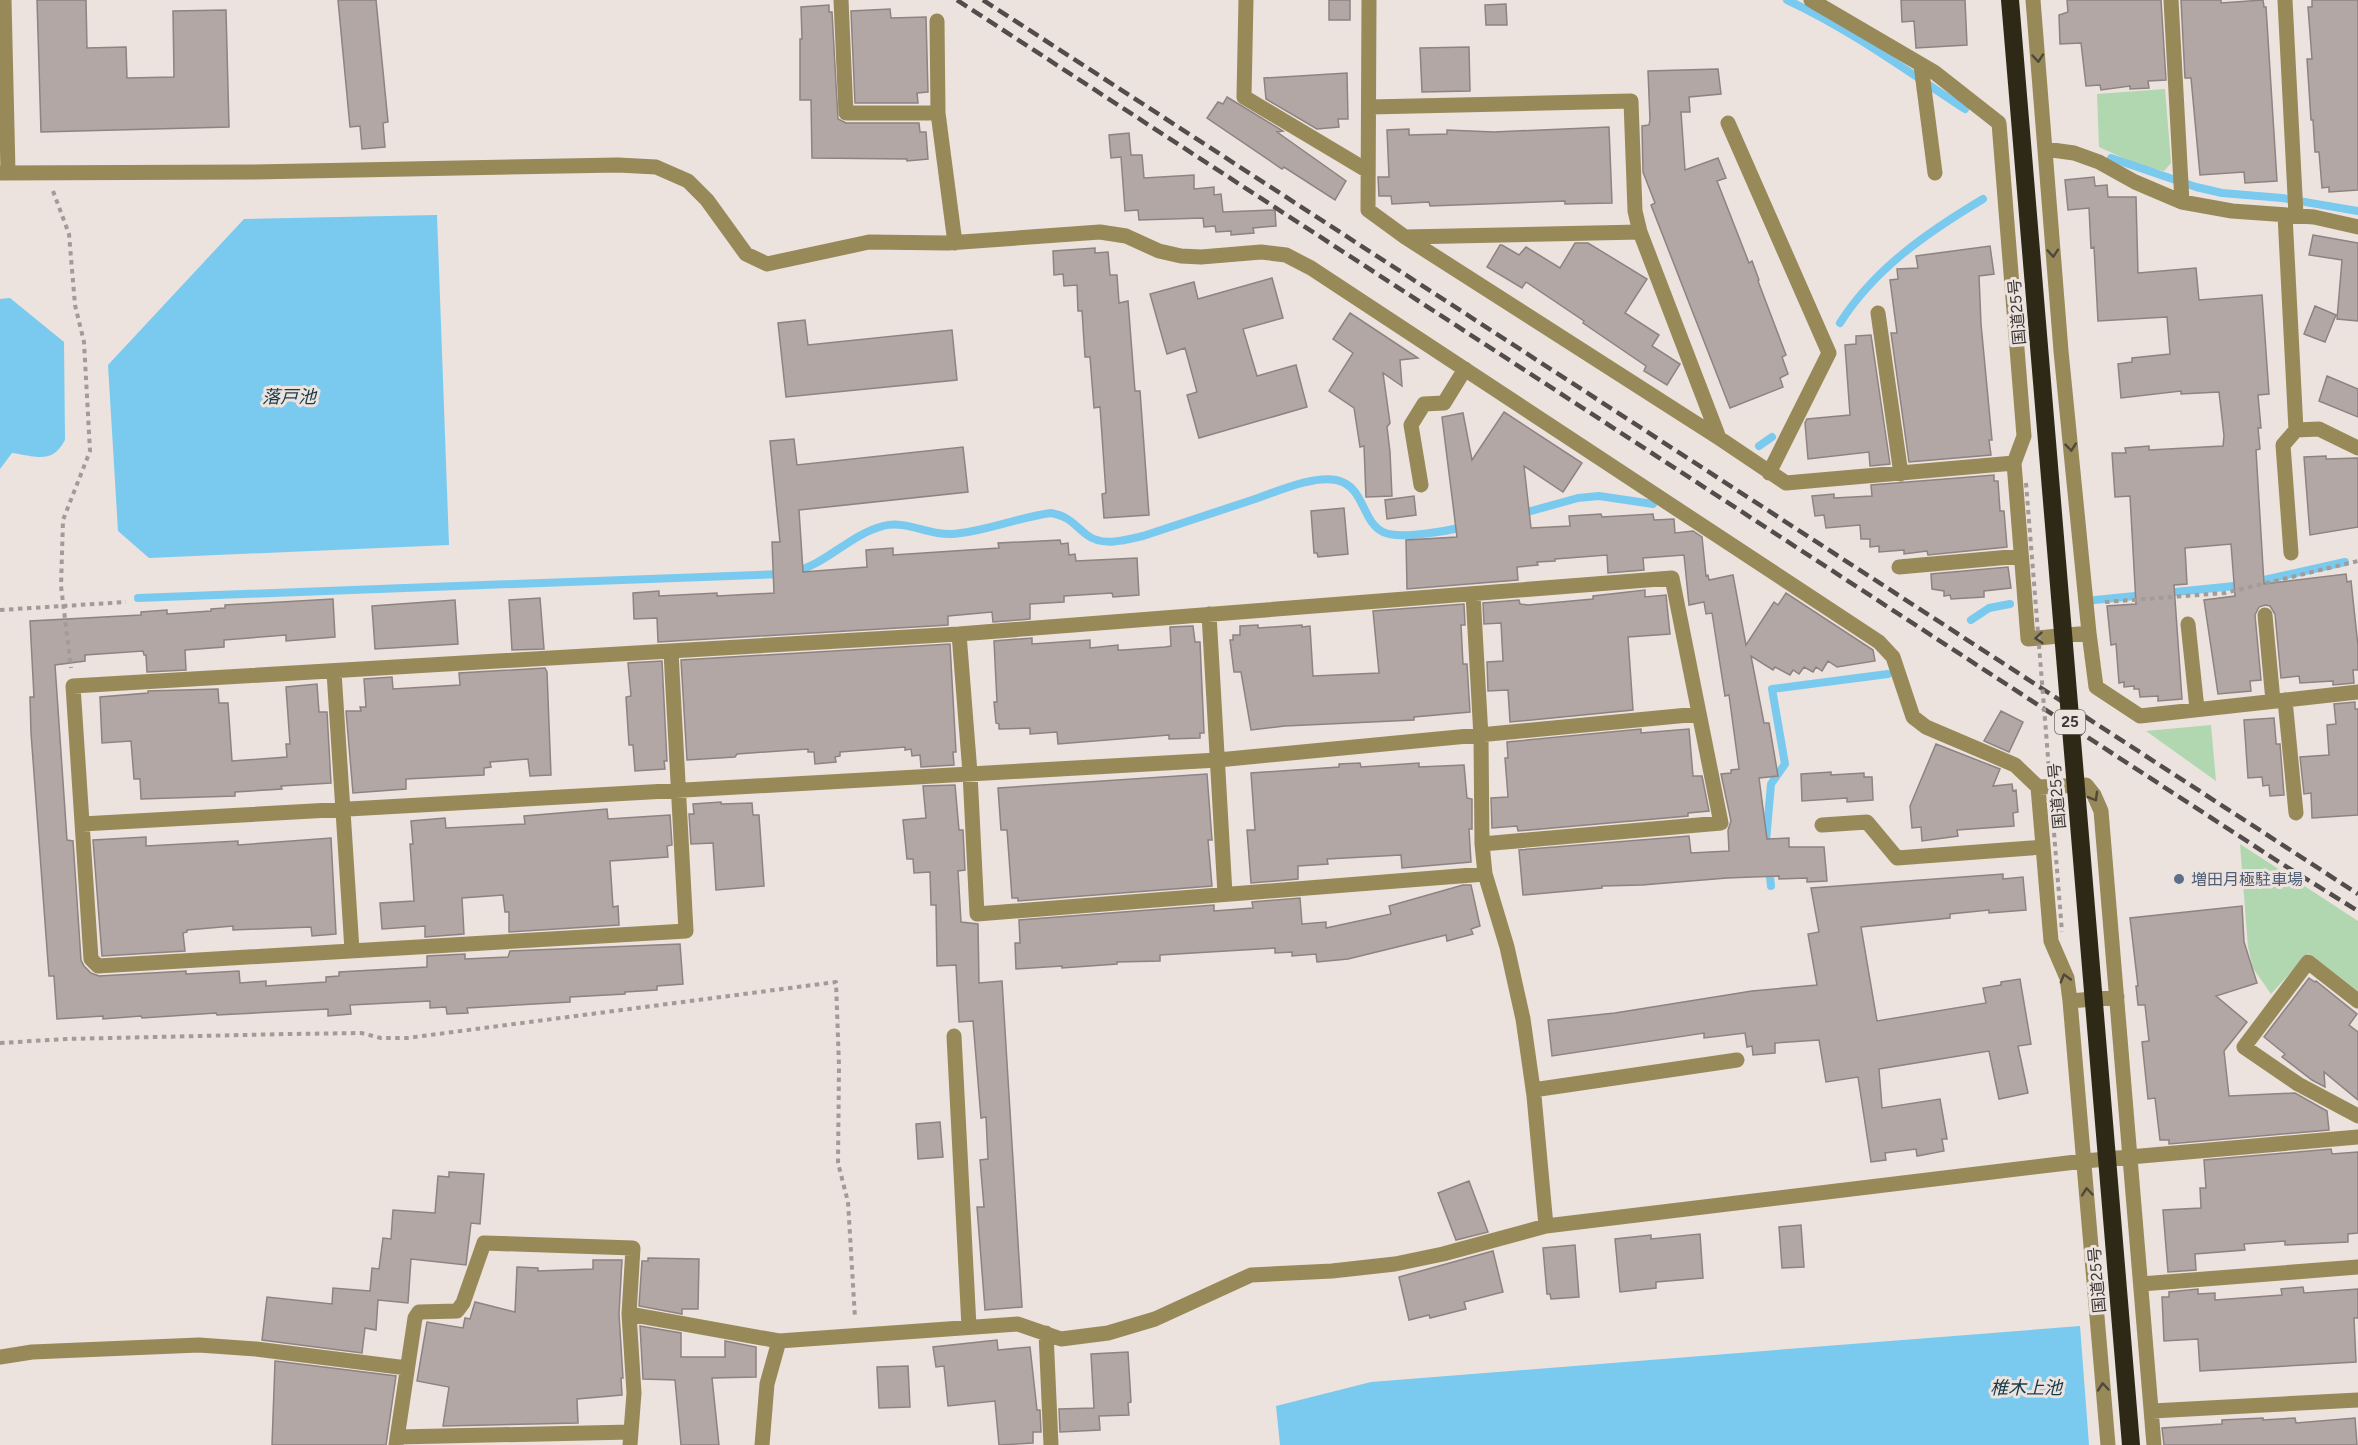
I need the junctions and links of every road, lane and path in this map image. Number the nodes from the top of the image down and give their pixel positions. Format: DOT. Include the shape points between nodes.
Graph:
graph roads {
  1 [pos="4,0"];
  2 [pos="841,0"];
  3 [pos="1246,0"];
  4 [pos="1370,0"];
  5 [pos="1811,0"];
  6 [pos="2010,0"];
  7 [pos="2033,0"];
  8 [pos="2171,0"];
  9 [pos="2285,0"];
  10 [pos="937,21"];
  11 [pos="1923,75"];
  12 [pos="1370,107"];
  13 [pos="938,113"];
  14 [pos="1728,123"];
  15 [pos="2045,149"];
  16 [pos="1368,171"];
  17 [pos="46,172"];
  18 [pos="4,173"];
  19 [pos="1935,173"];
  20 [pos="2181,188"];
  21 [pos="2293,207"];
  22 [pos="2358,226"];
  23 [pos="1640,232"];
  24 [pos="1405,237"];
  25 [pos="955,243"];
  26 [pos="1878,313"];
  27 [pos="2061,351"];
  28 [pos="2017,354"];
  29 [pos="1465,369"];
  30 [pos="2296,430"];
  31 [pos="1719,438"];
  32 [pos="2358,448"];
  33 [pos="2014,463"];
  34 [pos="1769,473"];
  35 [pos="1901,474"];
  36 [pos="2026,483"];
  37 [pos="1421,485"];
  38 [pos="2290,553"];
  39 [pos="2021,556"];
  40 [pos="2358,561"];
  41 [pos="1899,567"];
  42 [pos="1473,594"];
  43 [pos="126,602"];
  44 [pos="2086,603"];
  45 [pos="65,606"];
  46 [pos="0,610"];
  47 [pos="1209,615"];
  48 [pos="2265,615"];
  49 [pos="2188,624"];
  50 [pos="2089,633"];
  51 [pos="959,634"];
  52 [pos="671,652"];
  53 [pos="334,672"];
  54 [pos="73,686"];
  55 [pos="2358,692"];
  56 [pos="2279,700"];
  57 [pos="2197,709"];
  58 [pos="1699,714"];
  59 [pos="1481,736"];
  60 [pos="1218,760"];
  61 [pos="970,773"];
  62 [pos="2038,787"];
  63 [pos="679,790"];
  64 [pos="342,810"];
  65 [pos="2296,813"];
  66 [pos="82,824"];
  67 [pos="1822,825"];
  68 [pos="1482,844"];
  69 [pos="2043,847"];
  70 [pos="1485,874"];
  71 [pos="1225,894"];
  72 [pos="2062,932"];
  73 [pos="352,950"];
  74 [pos="2117,997"];
  75 [pos="2070,1001"];
  76 [pos="2358,1001"];
  77 [pos="954,1036"];
  78 [pos="0,1042"];
  79 [pos="1737,1060"];
  80 [pos="1533,1090"];
  81 [pos="2358,1116"];
  82 [pos="2358,1137"];
  83 [pos="2131,1157"];
  84 [pos="2084,1161"];
  85 [pos="1546,1226"];
  86 [pos="2358,1267"];
  87 [pos="2141,1284"];
  88 [pos="630,1314"];
  89 [pos="969,1327"];
  90 [pos="1046,1333"];
  91 [pos="856,1335"];
  92 [pos="779,1341"];
  93 [pos="0,1357"];
  94 [pos="407,1368"];
  95 [pos="2358,1400"];
  96 [pos="2152,1411"];
  97 [pos="630,1439"];
  98 [pos="396,1441"];
  99 [pos="762,1445"];
  100 [pos="1051,1445"];
  101 [pos="2108,1445"];
  102 [pos="2131,1445"];
  103 [pos="2154,1445"];
  1 -- 18 [label="street"];
  2 -- 13 [label="street" via="846,113"];
  3 -- 16 [label="street" via="1244,97"];
  4 -- 12 [label="street"];
  5 -- 11 [label="street"];
  6 -- 102 [label="highway, 国道25号 / 25, bridge"];
  7 -- 15 [label="street, one-way"];
  8 -- 20 [label="street"];
  9 -- 21 [label="street"];
  10 -- 13 [label="street"];
  11 -- 19 [label="street"];
  11 -- 28 [label="street" via="1999,123"];
  12 -- 16 [label="street"];
  12 -- 23 [label="street" via="1631,100 1635,211"];
  13 -- 25 [label="street"];
  14 -- 34 [label="street" via="1829,353"];
  15 -- 20 [label="street" via="2099,162 2135,182"];
  15 -- 27 [label="street, one-way"];
  16 -- 24 [label="street" via="1368,210"];
  17 -- 18 [label="street"];
  17 -- 25 [label="street" via="656,167 688,181 707,200 746,254 767,264 869,242"];
  17 -- 45 [label="path" via="69,234 75,305 84,342 90,451 63,520 61,586"];
  20 -- 21 [label="street" via="2206,208"];
  21 -- 22 [label="street"];
  21 -- 30 [label="street"];
  23 -- 24 [label="street"];
  23 -- 31 [label="street"];
  24 -- 31 [label="street"];
  25 -- 29 [label="street" via="1100,232 1126,236 1180,256 1261,252 1286,255"];
  26 -- 35 [label="street"];
  27 -- 28 [label="street"];
  27 -- 44 [label="street, one-way"];
  28 -- 33 [label="street" via="2024,436"];
  29 -- 37 [label="street" via="1444,403 1424,404 1411,425"];
  29 -- 62 [label="street" via="1879,642 1893,657 1913,717 1926,727 2015,765"];
  30 -- 32 [label="street" via="2319,429"];
  30 -- 38 [label="street" via="2283,445"];
  31 -- 34 [label="street"];
  33 -- 35 [label="street"];
  33 -- 39 [label="street"];
  34 -- 35 [label="street" via="1786,483"];
  36 -- 72 [label="path, bridge"];
  39 -- 41 [label="street"];
  50 -- 39 [label="street, one-way" via="2028,639"];
  40 -- 44 [label="path" via="2225,592"];
  42 -- 47 [label="street"];
  42 -- 58 [label="street" via="1672,578"];
  42 -- 59 [label="street"];
  43 -- 45 [label="path"];
  44 -- 50 [label="street"];
  45 -- 46 [label="path"];
  45 -- 54 [label="path"];
  47 -- 51 [label="street"];
  47 -- 60 [label="street"];
  48 -- 56 [label="street"];
  49 -- 57 [label="street"];
  50 -- 57 [label="street" via="2096,687 2140,716"];
  51 -- 52 [label="street"];
  51 -- 61 [label="street"];
  52 -- 53 [label="street"];
  52 -- 63 [label="street"];
  53 -- 54 [label="street"];
  53 -- 64 [label="street"];
  54 -- 66 [label="street"];
  55 -- 56 [label="street"];
  56 -- 57 [label="street"];
  56 -- 65 [label="street"];
  58 -- 59 [label="street"];
  58 -- 68 [label="street" via="1721,824"];
  59 -- 60 [label="street"];
  59 -- 68 [label="street"];
  60 -- 61 [label="street"];
  60 -- 71 [label="street"];
  61 -- 63 [label="street"];
  61 -- 71 [label="street" via="977,914"];
  62 -- 69 [label="street"];
  62 -- 74 [label="street, one-way" via="2086,784 2101,811"];
  63 -- 64 [label="street"];
  63 -- 73 [label="street" via="686,931"];
  64 -- 66 [label="street"];
  64 -- 73 [label="street"];
  66 -- 73 [label="street" via="91,959 98,966"];
  67 -- 69 [label="street" via="1867,822 1897,858"];
  68 -- 70 [label="street"];
  75 -- 69 [label="street, one-way" via="2067,978 2051,942"];
  70 -- 71 [label="street"];
  70 -- 80 [label="street" via="1523,1019"];
  74 -- 75 [label="street"];
  74 -- 83 [label="street"];
  75 -- 84 [label="street"];
  76 -- 81 [label="street" via="2308,962 2244,1047 2298,1084"];
  77 -- 89 [label="street"];
  78 -- 91 [label="path" via="361,1033 407,1038 836,982 838,1163 848,1202"];
  79 -- 80 [label="street"];
  80 -- 85 [label="street"];
  82 -- 83 [label="street"];
  83 -- 84 [label="street"];
  83 -- 87 [label="street"];
  84 -- 85 [label="street"];
  101 -- 84 [label="street, one-way"];
  85 -- 90 [label="street" via="1395,1264 1251,1275 1155,1319 1108,1333 1061,1339"];
  86 -- 87 [label="street"];
  87 -- 96 [label="street"];
  88 -- 92 [label="street"];
  88 -- 94 [label="street" via="633,1248 484,1243 457,1311 419,1312 415,1318"];
  88 -- 97 [label="street" via="634,1393"];
  89 -- 90 [label="street" via="1018,1324"];
  89 -- 91 [label="street"];
  90 -- 100 [label="street"];
  91 -- 92 [label="street"];
  92 -- 99 [label="street" via="767,1384"];
  93 -- 94 [label="street" via="109,1347 199,1345"];
  94 -- 98 [label="street"];
  95 -- 96 [label="street"];
  96 -- 103 [label="street"];
  97 -- 98 [label="street"];
}
